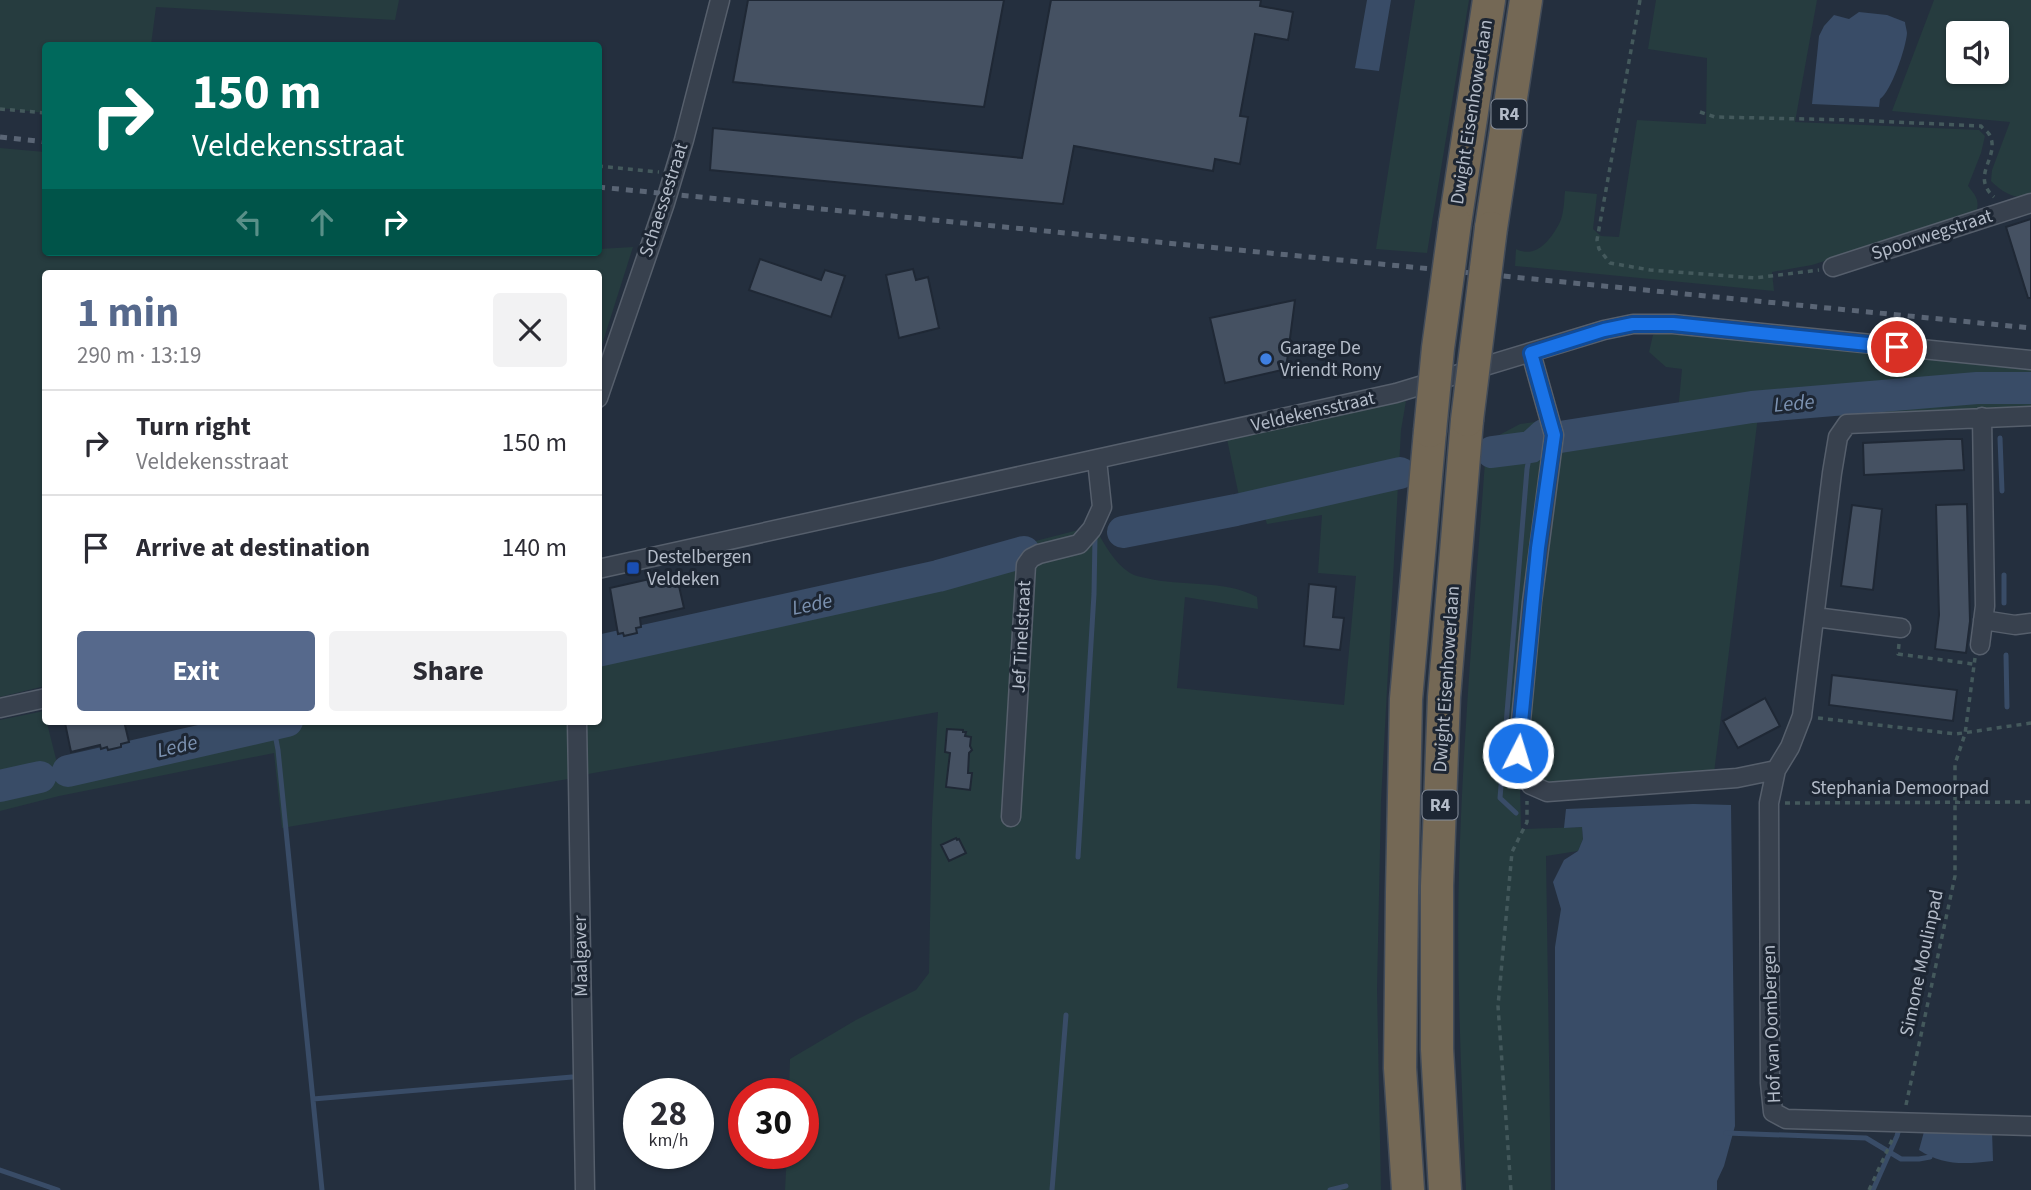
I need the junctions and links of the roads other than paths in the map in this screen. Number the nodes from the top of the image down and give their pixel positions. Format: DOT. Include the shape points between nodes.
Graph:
graph roads {
  1 [pos="720,0"];
  2 [pos="1489,0"];
  3 [pos="1526,0"];
  4 [pos="2031,203"];
  5 [pos="1833,267"];
  6 [pos="1531,353"];
  7 [pos="2031,360"];
  8 [pos="602,386"];
  9 [pos="2031,416"];
  10 [pos="1982,417"];
  11 [pos="1097,460"];
  12 [pos="602,568"];
  13 [pos="1815,617"];
  14 [pos="1983,620"];
  15 [pos="2031,623"];
  16 [pos="1901,628"];
  17 [pos="1980,645"];
  18 [pos="42,699"];
  19 [pos="0,708"];
  20 [pos="577,725"];
  21 [pos="1776,770"];
  22 [pos="1011,817"];
  23 [pos="2031,1126"];
  24 [pos="585,1190"];
  25 [pos="1408,1190"];
  26 [pos="1445,1190"];
  1 -- 8 [label="street, Schaessestraat" via="674,174"];
  2 -- 25 [label="highway, Dwight Eisenhowerlaan / R4, bridge" via="1438,348 1406,698 1400,1068"];
  3 -- 26 [label="highway, Dwight Eisenhowerlaan / R4, bridge" via="1467,420 1444,697 1437,1049"];
  4 -- 5 [label="street, Spoorwegstraat"];
  6 -- 7 [label="street, Veldekensstraat" via="1633,324 1673,324"];
  6 -- 11 [label="street, Veldekensstraat" via="1396,393"];
  6 -- 21 [label="street" via="1554,435 1518,753 1531,785 1547,792 1737,778"];
  9 -- 10 [label="street"];
  10 -- 13 [label="street" via="1847,424 1838,437"];
  10 -- 14 [label="street"];
  11 -- 12 [label="street, Veldekensstraat"];
  11 -- 22 [label="street, Jef Tinelstraat" via="1102,507 1093,529 1079,544 1039,554 1026,565"];
  13 -- 16 [label="street"];
  13 -- 21 [label="street" via="1802,716"];
  14 -- 15 [label="street"];
  14 -- 17 [label="street"];
  18 -- 19 [label="street"];
  20 -- 24 [label="street, Maalgaver"];
  21 -- 23 [label="street, Hof van Oombergen" via="1769,803 1773,1112 1786,1119"];
}
